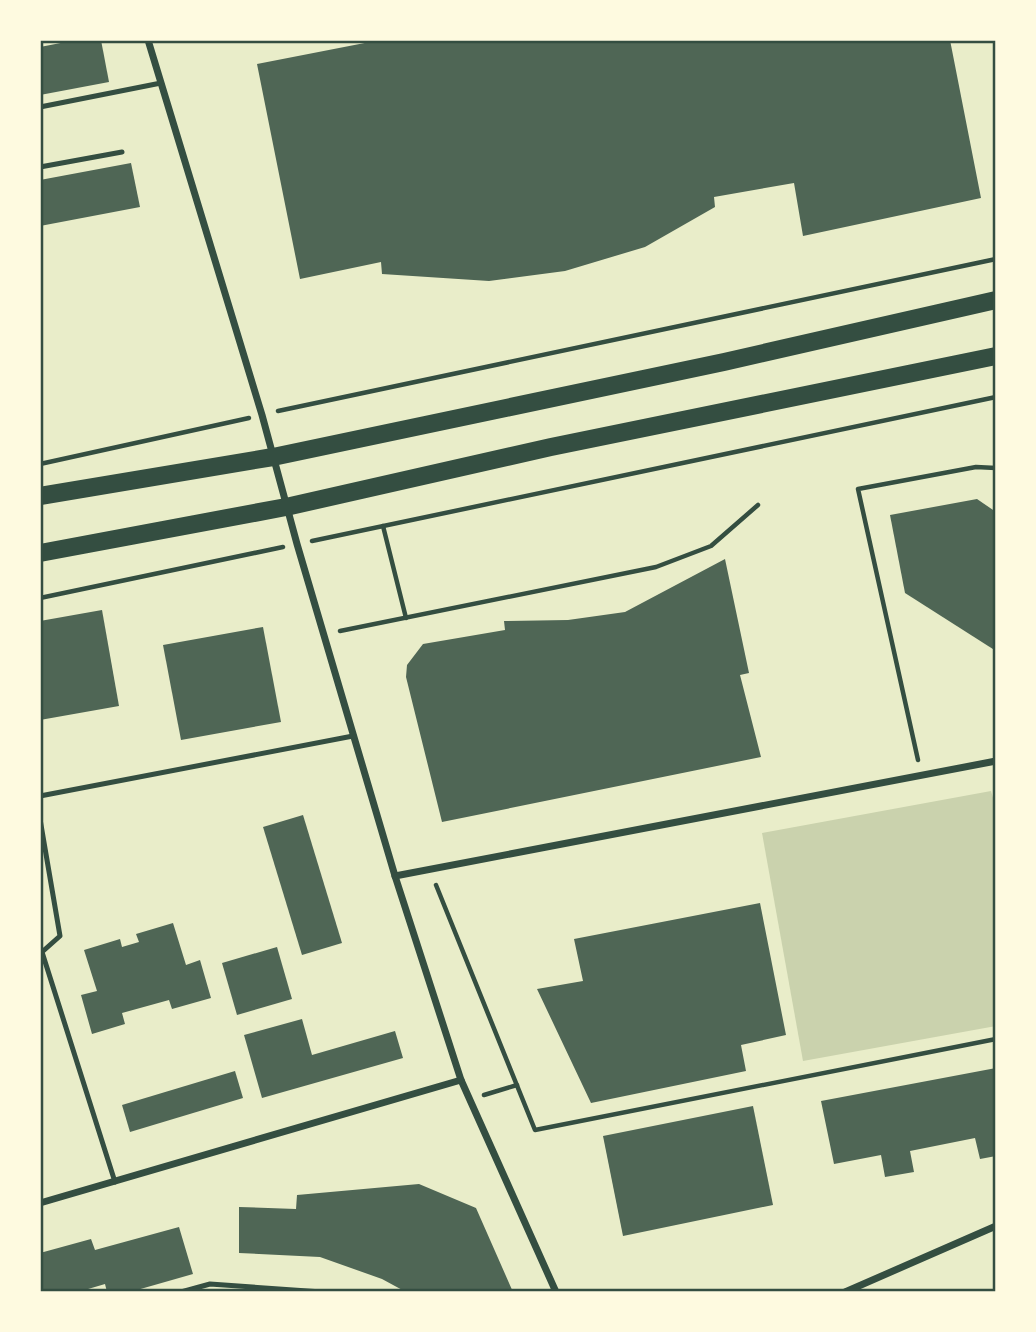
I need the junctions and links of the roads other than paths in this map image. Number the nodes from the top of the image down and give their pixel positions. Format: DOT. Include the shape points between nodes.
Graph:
graph roads {
  1 [pos="148,40"];
  2 [pos="161,83"];
  3 [pos="40,107"];
  4 [pos="122,152"];
  5 [pos="40,167"];
  6 [pos="996,300"];
  7 [pos="996,356"];
  8 [pos="273,457"];
  9 [pos="40,496"];
  10 [pos="286,507"];
  11 [pos="40,554"];
  12 [pos="353,736"];
  13 [pos="996,761"];
  14 [pos="40,796"];
  15 [pos="40,820"];
  16 [pos="395,876"];
  17 [pos="461,1080"];
  18 [pos="115,1182"];
  19 [pos="40,1203"];
  20 [pos="996,1226"];
  21 [pos="181,1292"];
  22 [pos="322,1292"];
  23 [pos="556,1292"];
  24 [pos="845,1292"];
  1 -- 2 [label="street"];
  2 -- 3 [label="lane"];
  2 -- 8 [label="street"];
  4 -- 5 [label="lane"];
  6 -- 8 [label="main road"];
  7 -- 10 [label="main road" via="551,447"];
  8 -- 9 [label="main road"];
  8 -- 10 [label="street"];
  10 -- 11 [label="main road"];
  10 -- 12 [label="street"];
  12 -- 14 [label="lane"];
  12 -- 16 [label="street"];
  13 -- 16 [label="street"];
  15 -- 18 [label="lane" via="60,936 42,952"];
  16 -- 17 [label="street"];
  17 -- 18 [label="street"];
  17 -- 23 [label="street"];
  18 -- 19 [label="street"];
  20 -- 24 [label="street"];
  21 -- 22 [label="lane" via="211,1284"];
}
